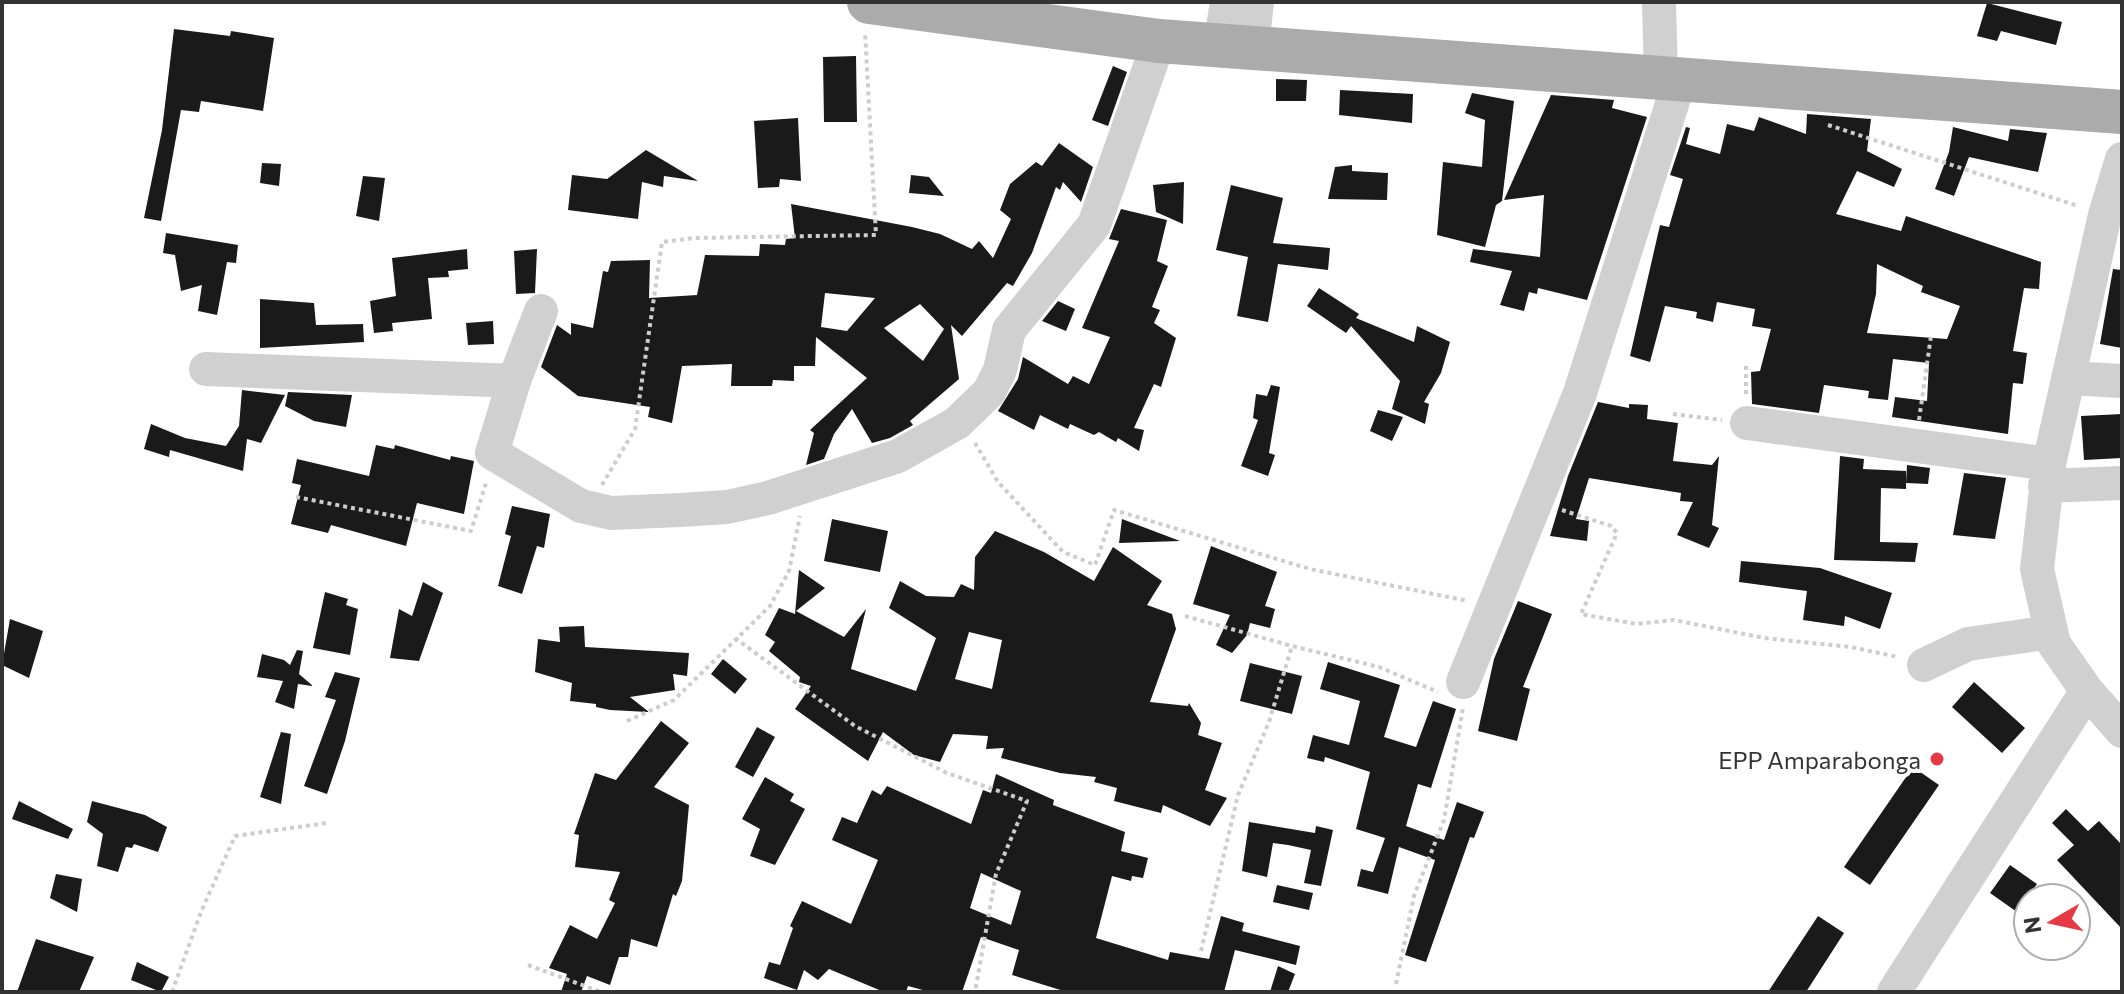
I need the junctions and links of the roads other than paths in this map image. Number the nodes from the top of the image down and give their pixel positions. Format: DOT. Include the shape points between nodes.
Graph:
graph roads {
  1 [pos="870,2"];
  2 [pos="1227,2"];
  3 [pos="1257,2"];
  4 [pos="1659,2"];
  5 [pos="1011,11"];
  6 [pos="1064,14"];
  7 [pos="1159,41"];
  8 [pos="1236,46"];
  9 [pos="1670,78"];
  10 [pos="2122,112"];
  11 [pos="2122,159"];
  12 [pos="2114,218"];
  13 [pos="541,311"];
  14 [pos="206,369"];
  15 [pos="2068,378"];
  16 [pos="514,381"];
  17 [pos="2122,381"];
  18 [pos="1747,423"];
  19 [pos="2047,475"];
  20 [pos="2122,483"];
  21 [pos="2051,632"];
  22 [pos="1924,665"];
  23 [pos="1463,682"];
  24 [pos="2087,691"];
  25 [pos="2122,731"];
  26 [pos="1894,992"];
  1 -- 5 [label="main road"];
  2 -- 8 [label="street"];
  3 -- 8 [label="street"];
  4 -- 9 [label="street"];
  5 -- 6 [label="main road"];
  6 -- 7 [label="main road"];
  7 -- 8 [label="main road"];
  7 -- 16 [label="street" via="1094,225 1009,330 989,392 957,423 898,456 727,507 611,513 590,508 494,454"];
  8 -- 9 [label="main road"];
  9 -- 10 [label="main road"];
  9 -- 23 [label="street" via="1580,393"];
  11 -- 12 [label="street"];
  12 -- 15 [label="street"];
  13 -- 16 [label="street"];
  14 -- 16 [label="street"];
  15 -- 17 [label="street"];
  15 -- 19 [label="street"];
  18 -- 19 [label="street" via="1915,446"];
  19 -- 20 [label="street"];
  19 -- 21 [label="street" via="2037,569"];
  21 -- 22 [label="street" via="1968,644"];
  21 -- 24 [label="street"];
  24 -- 25 [label="street"];
  24 -- 26 [label="street"];
}
